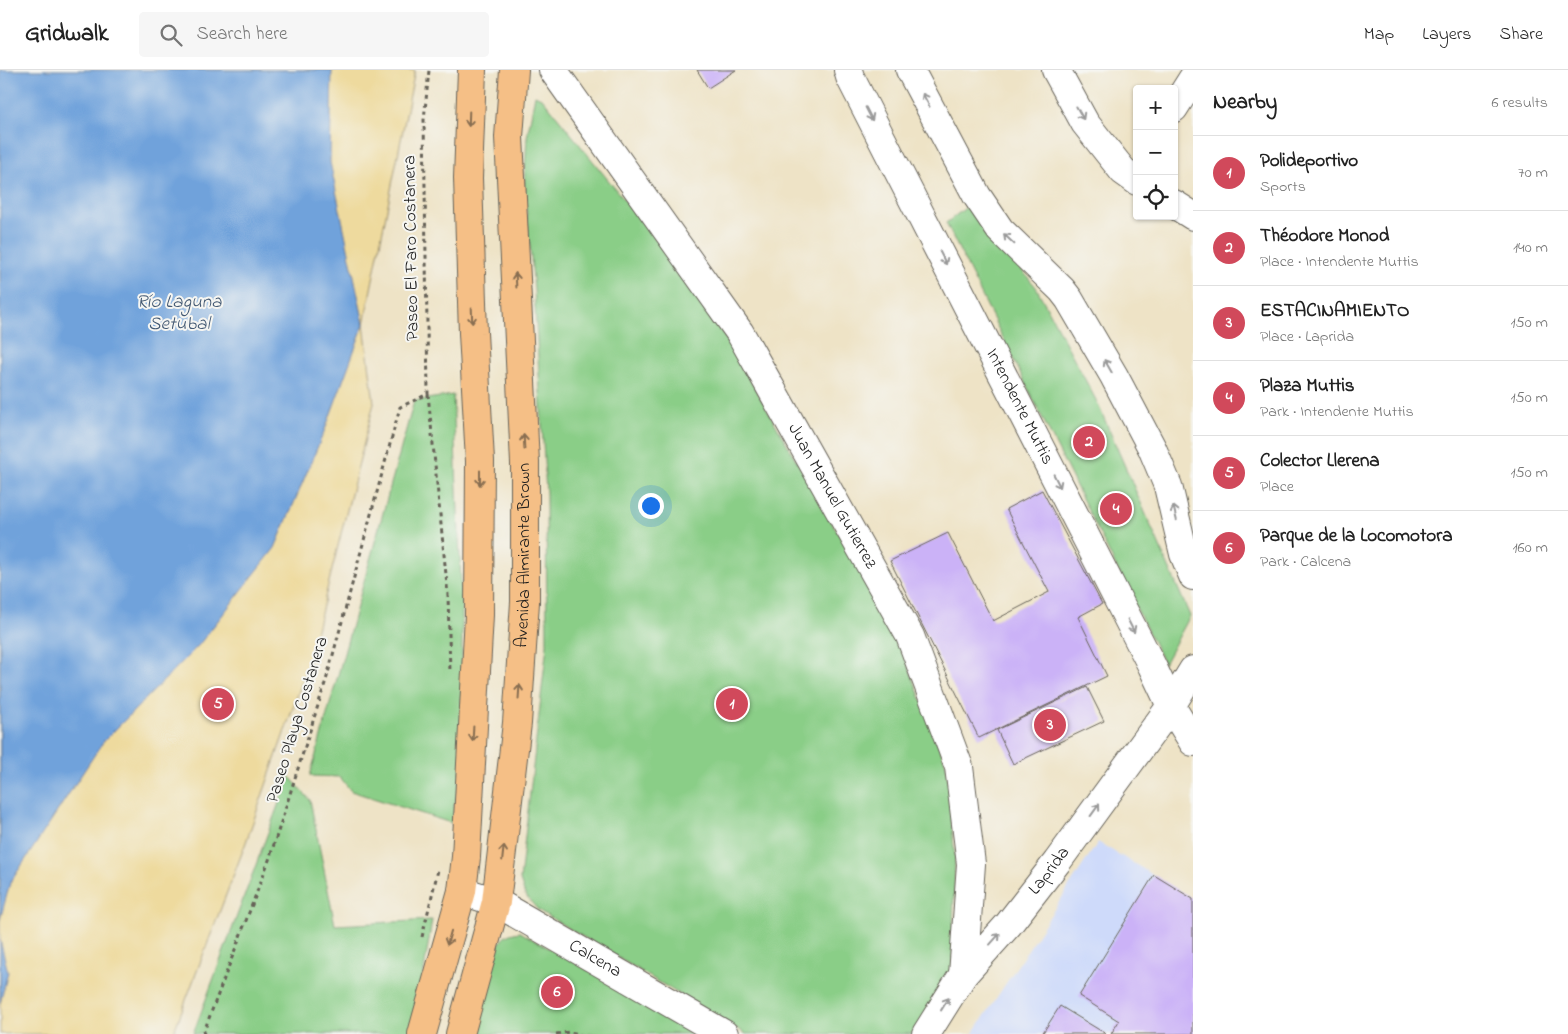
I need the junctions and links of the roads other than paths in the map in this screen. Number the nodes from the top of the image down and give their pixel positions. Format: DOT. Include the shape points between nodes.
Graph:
graph roads {
  1 [pos="472,70"];
  2 [pos="514,70"];
  3 [pos="553,70"];
  4 [pos="848,70"];
  5 [pos="910,70"];
  6 [pos="1056,70"];
  7 [pos="1193,78"];
  8 [pos="1178,102"];
  9 [pos="1133,175"];
  10 [pos="1178,207"];
  11 [pos="1193,216"];
  12 [pos="1193,576"];
  13 [pos="1193,670"];
  14 [pos="1170,706"];
  15 [pos="1193,742"];
  16 [pos="462,891"];
  17 [pos="496,902"];
  18 [pos="963,975"];
  19 [pos="422,1034"];
  20 [pos="460,1034"];
  21 [pos="724,1034"];
  22 [pos="926,1034"];
  1 -- 16 [label="main road, one-way" via="468,178 480,461 480,605"];
  17 -- 2 [label="main road, Avenida Almirante Brown, one-way" via="517,723 525,602 525,463 509,137"];
  3 -- 18 [label="street, Juan Manuel Gutierrez" via="740,333 910,636 959,767 971,864"];
  4 -- 14 [label="street, Intendente Muttis, one-way"];
  12 -- 5 [label="street, one-way" via="1184,554 1168,486 1114,376 1069,299 989,215"];
  6 -- 9 [label="street, one-way" via="1085,123 1123,171"];
  7 -- 8 [label="street"];
  10 -- 11 [label="street"];
  13 -- 14 [label="street, Laprida"];
  14 -- 15 [label="street, Intendente Muttis"];
  18 -- 14 [label="street, Laprida, one-way" via="1008,925 1057,862"];
  16 -- 17 [label="street, Calcena"];
  16 -- 19 [label="main road, one-way"];
  17 -- 20 [label="main road, Avenida Almirante Brown"];
  17 -- 21 [label="street, Calcena"];
  22 -- 18 [label="street, Laprida, one-way"];
}
